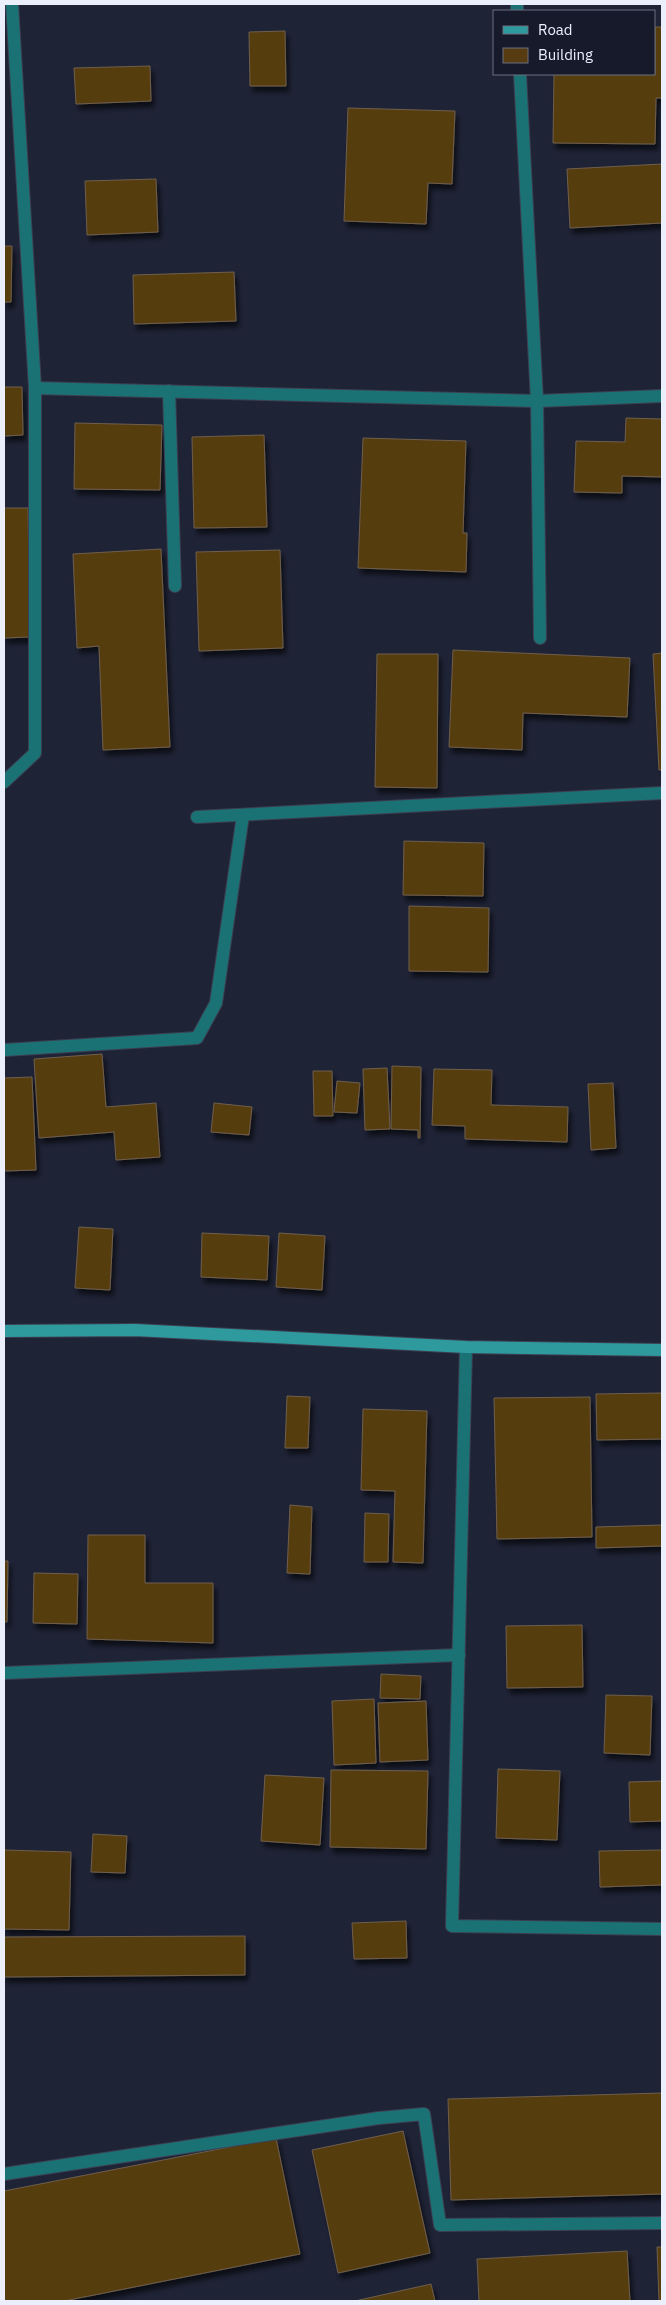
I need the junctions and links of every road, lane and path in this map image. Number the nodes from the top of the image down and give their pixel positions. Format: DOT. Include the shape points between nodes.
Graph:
graph roads {
  1 [pos="12,4"];
  2 [pos="520,75"];
  3 [pos="36,388"];
  4 [pos="169,391"];
  5 [pos="662,396"];
  6 [pos="537,401"];
  7 [pos="175,586"];
  8 [pos="540,638"];
  9 [pos="4,782"];
  10 [pos="662,792"];
  11 [pos="243,815"];
  12 [pos="197,817"];
  13 [pos="4,1050"];
  14 [pos="4,1331"];
  15 [pos="466,1348"];
  16 [pos="662,1350"];
  17 [pos="459,1655"];
  18 [pos="4,1673"];
  19 [pos="662,1929"];
  20 [pos="4,2174"];
  21 [pos="662,2223"];
  1 -- 3 [label="street"];
  2 -- 6 [label="street"];
  3 -- 4 [label="street"];
  3 -- 9 [label="street" via="36,753"];
  4 -- 6 [label="street"];
  4 -- 7 [label="street"];
  5 -- 6 [label="street"];
  6 -- 8 [label="street"];
  10 -- 11 [label="street"];
  11 -- 12 [label="street"];
  11 -- 13 [label="street" via="216,1003 197,1038"];
  14 -- 15 [label="main road" via="135,1330"];
  15 -- 16 [label="main road"];
  15 -- 17 [label="street"];
  17 -- 18 [label="street"];
  17 -- 19 [label="street" via="452,1926"];
  20 -- 21 [label="street" via="424,2114 440,2225"];
}
